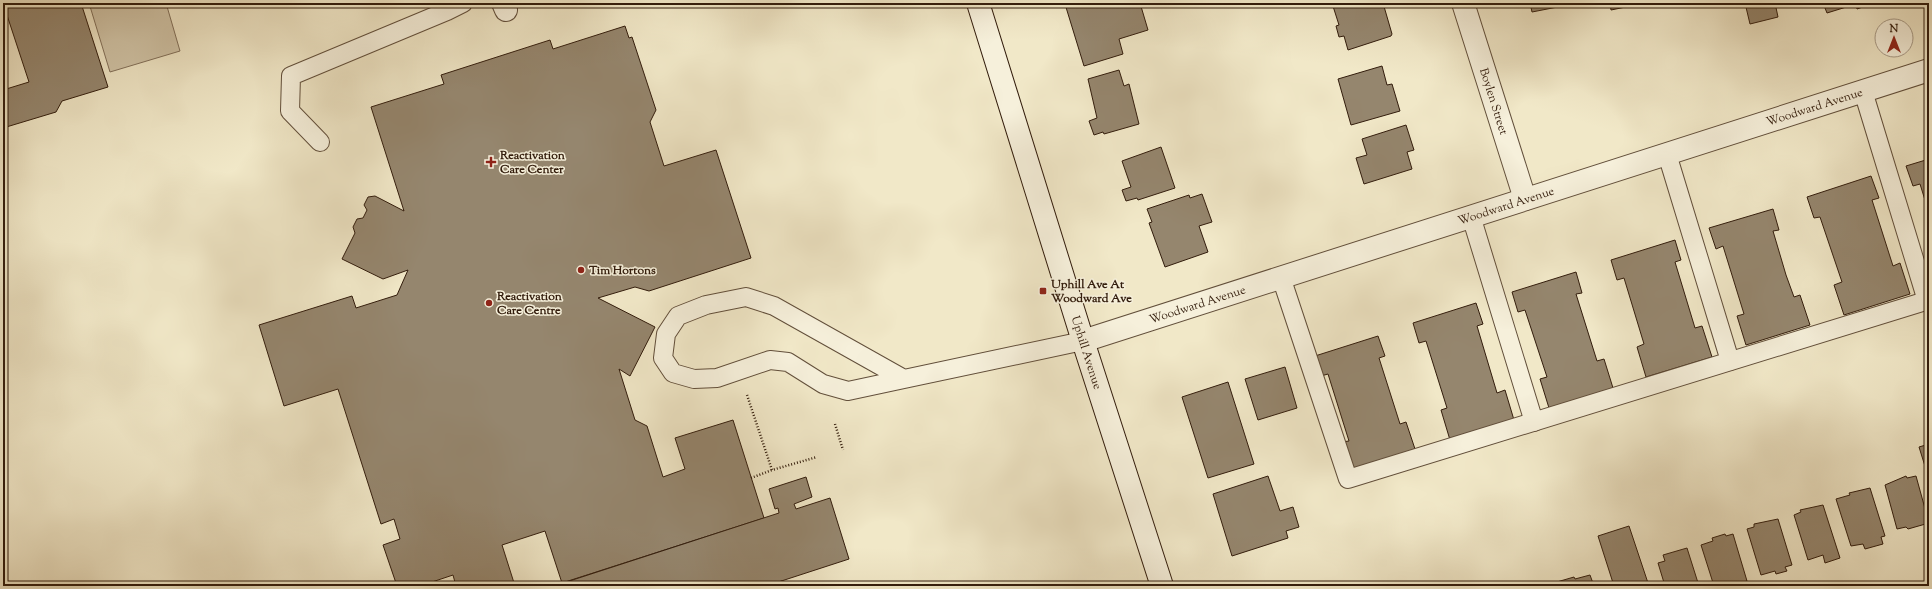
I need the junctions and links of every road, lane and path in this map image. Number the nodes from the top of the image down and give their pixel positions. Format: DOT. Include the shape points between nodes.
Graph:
graph roads {
  1 [pos="462,3"];
  2 [pos="978,3"];
  3 [pos="1463,3"];
  4 [pos="1929,70"];
  5 [pos="1863,91"];
  6 [pos="320,142"];
  7 [pos="1667,154"];
  8 [pos="1525,199"];
  9 [pos="1471,216"];
  10 [pos="1282,277"];
  11 [pos="1928,301"];
  12 [pos="1083,341"];
  13 [pos="1730,361"];
  14 [pos="904,379"];
  15 [pos="747,394"];
  16 [pos="1534,422"];
  17 [pos="835,424"];
  18 [pos="843,450"];
  19 [pos="817,457"];
  20 [pos="772,470"];
  21 [pos="751,478"];
  22 [pos="1162,586"];
  1 -- 6 [label="lane" via="291,76 290,111"];
  2 -- 12 [label="street, Uphill Avenue"];
  3 -- 8 [label="street, Boylen Street"];
  4 -- 5 [label="street, Woodward Avenue"];
  5 -- 7 [label="street, Woodward Avenue"];
  5 -- 11 [label="lane"];
  7 -- 8 [label="street, Woodward Avenue"];
  7 -- 13 [label="lane"];
  8 -- 9 [label="street, Woodward Avenue"];
  9 -- 10 [label="street, Woodward Avenue"];
  9 -- 16 [label="lane"];
  10 -- 12 [label="street, Woodward Avenue"];
  10 -- 16 [label="lane" via="1348,479"];
  11 -- 13 [label="lane"];
  12 -- 14 [label="lane"];
  12 -- 22 [label="street, Uphill Avenue"];
  13 -- 16 [label="lane"];
  14 -- 14 [label="lane" via="774,306 746,297 706,305 678,316 666,334 663,358 673,373 694,379 717,378 770,360 788,362 823,384 848,391"];
  15 -- 20 [label="path"];
  17 -- 18 [label="path"];
  19 -- 20 [label="path"];
  20 -- 21 [label="path"];
}
